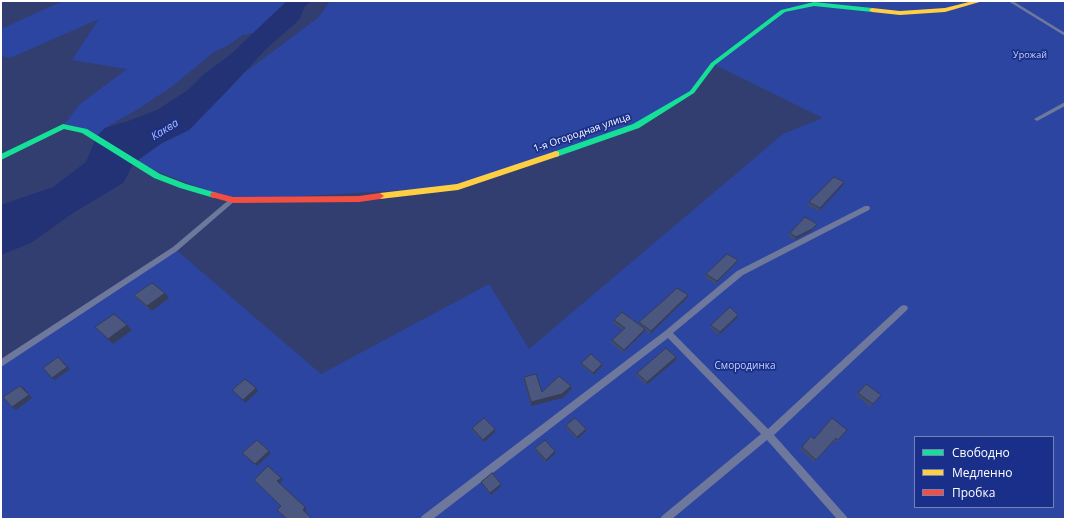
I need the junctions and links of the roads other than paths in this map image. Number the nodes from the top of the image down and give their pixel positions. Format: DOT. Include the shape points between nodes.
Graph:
graph roads {
  1 [pos="980,1"];
  2 [pos="1010,1"];
  3 [pos="1065,35"];
  4 [pos="1065,104"];
  5 [pos="1037,119"];
  6 [pos="1,157"];
  7 [pos="233,200"];
  8 [pos="866,208"];
  9 [pos="904,308"];
  10 [pos="668,333"];
  11 [pos="1,363"];
  12 [pos="768,435"];
  13 [pos="425,519"];
  14 [pos="665,519"];
  15 [pos="843,519"];
  1 -- 7 [label="street, 1-я Огородная улица" via="945,10 900,13 814,4 783,11 713,64 692,92 636,126 458,187 359,199"];
  2 -- 3 [label="lane"];
  4 -- 5 [label="lane"];
  6 -- 7 [label="street, 1-я Огородная улица" via="63,126 84,131 158,176"];
  7 -- 11 [label="lane" via="174,249"];
  8 -- 10 [label="lane" via="740,273"];
  9 -- 12 [label="lane"];
  10 -- 12 [label="lane"];
  10 -- 13 [label="lane"];
  12 -- 14 [label="lane"];
  12 -- 15 [label="lane"];
}
